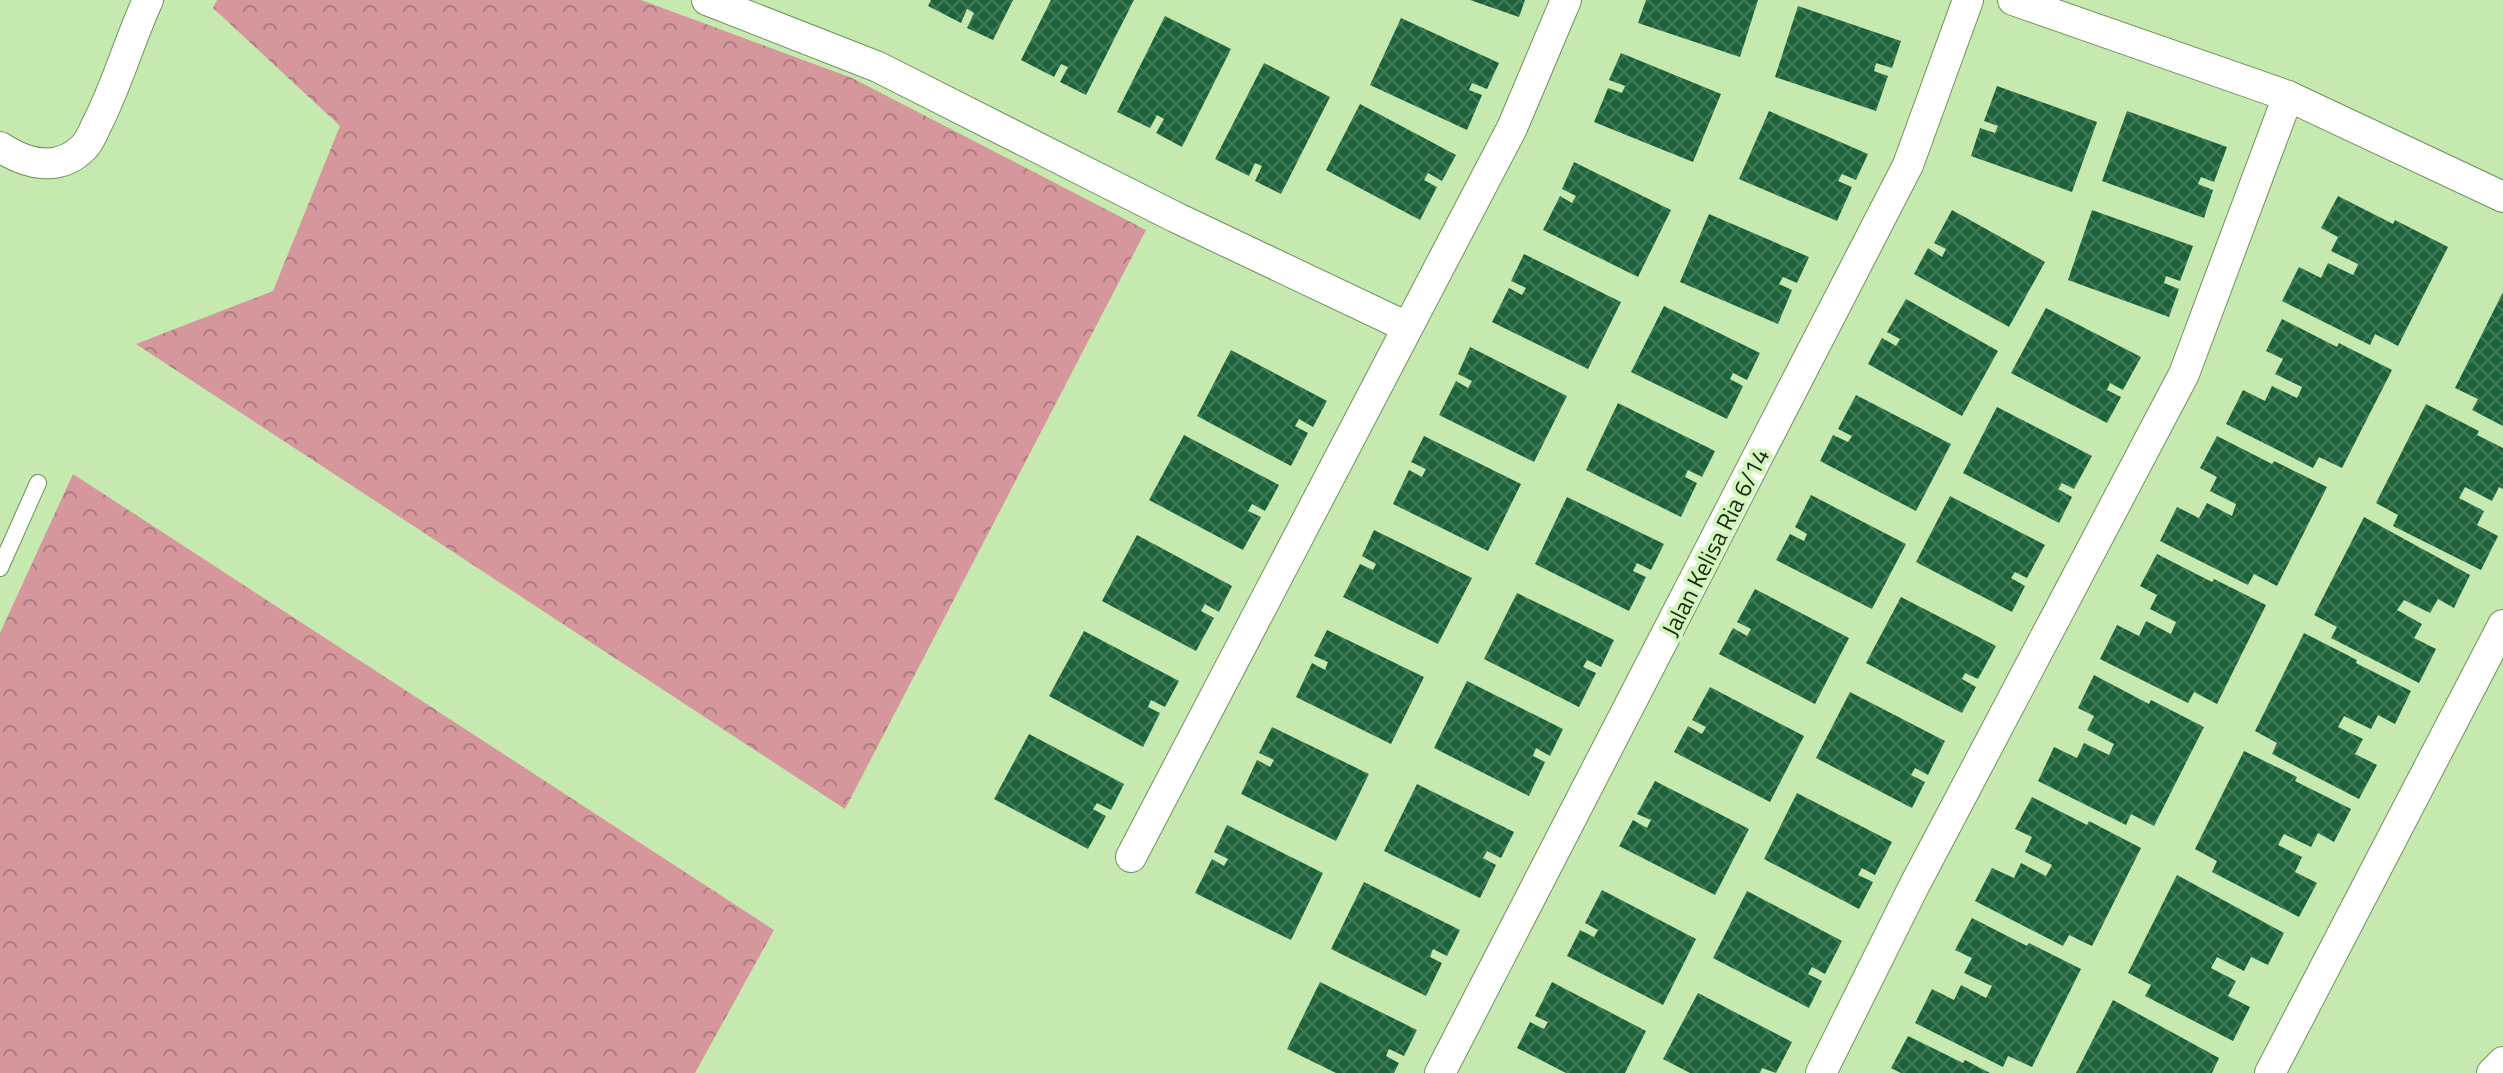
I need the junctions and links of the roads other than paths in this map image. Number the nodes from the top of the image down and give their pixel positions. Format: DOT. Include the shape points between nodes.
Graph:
graph roads {
  1 [pos="148,0"];
  2 [pos="707,0"];
  3 [pos="1566,0"];
  4 [pos="1968,0"];
  5 [pos="2013,0"];
  6 [pos="2288,96"];
  7 [pos="0,147"];
  8 [pos="2503,197"];
  9 [pos="1407,327"];
  10 [pos="38,483"];
  11 [pos="0,568"];
  12 [pos="2503,625"];
  13 [pos="1131,857"];
  14 [pos="2503,1062"];
  15 [pos="1440,1073"];
  16 [pos="1821,1073"];
  17 [pos="2270,1073"];
  18 [pos="2492,1073"];
  1 -- 7 [label="street" via="86,146 69,159 46,165 19,159"];
  2 -- 9 [label="street" via="878,67"];
  3 -- 9 [label="street" via="1512,128"];
  4 -- 15 [label="street, Jalan Kelisa Ria 6/14" via="1908,165"];
  5 -- 6 [label="street"];
  6 -- 8 [label="street"];
  6 -- 16 [label="street" via="2184,374"];
  9 -- 13 [label="street"];
  10 -- 11 [label="lane"];
  12 -- 17 [label="street"];
  14 -- 18 [label="street"];
}
